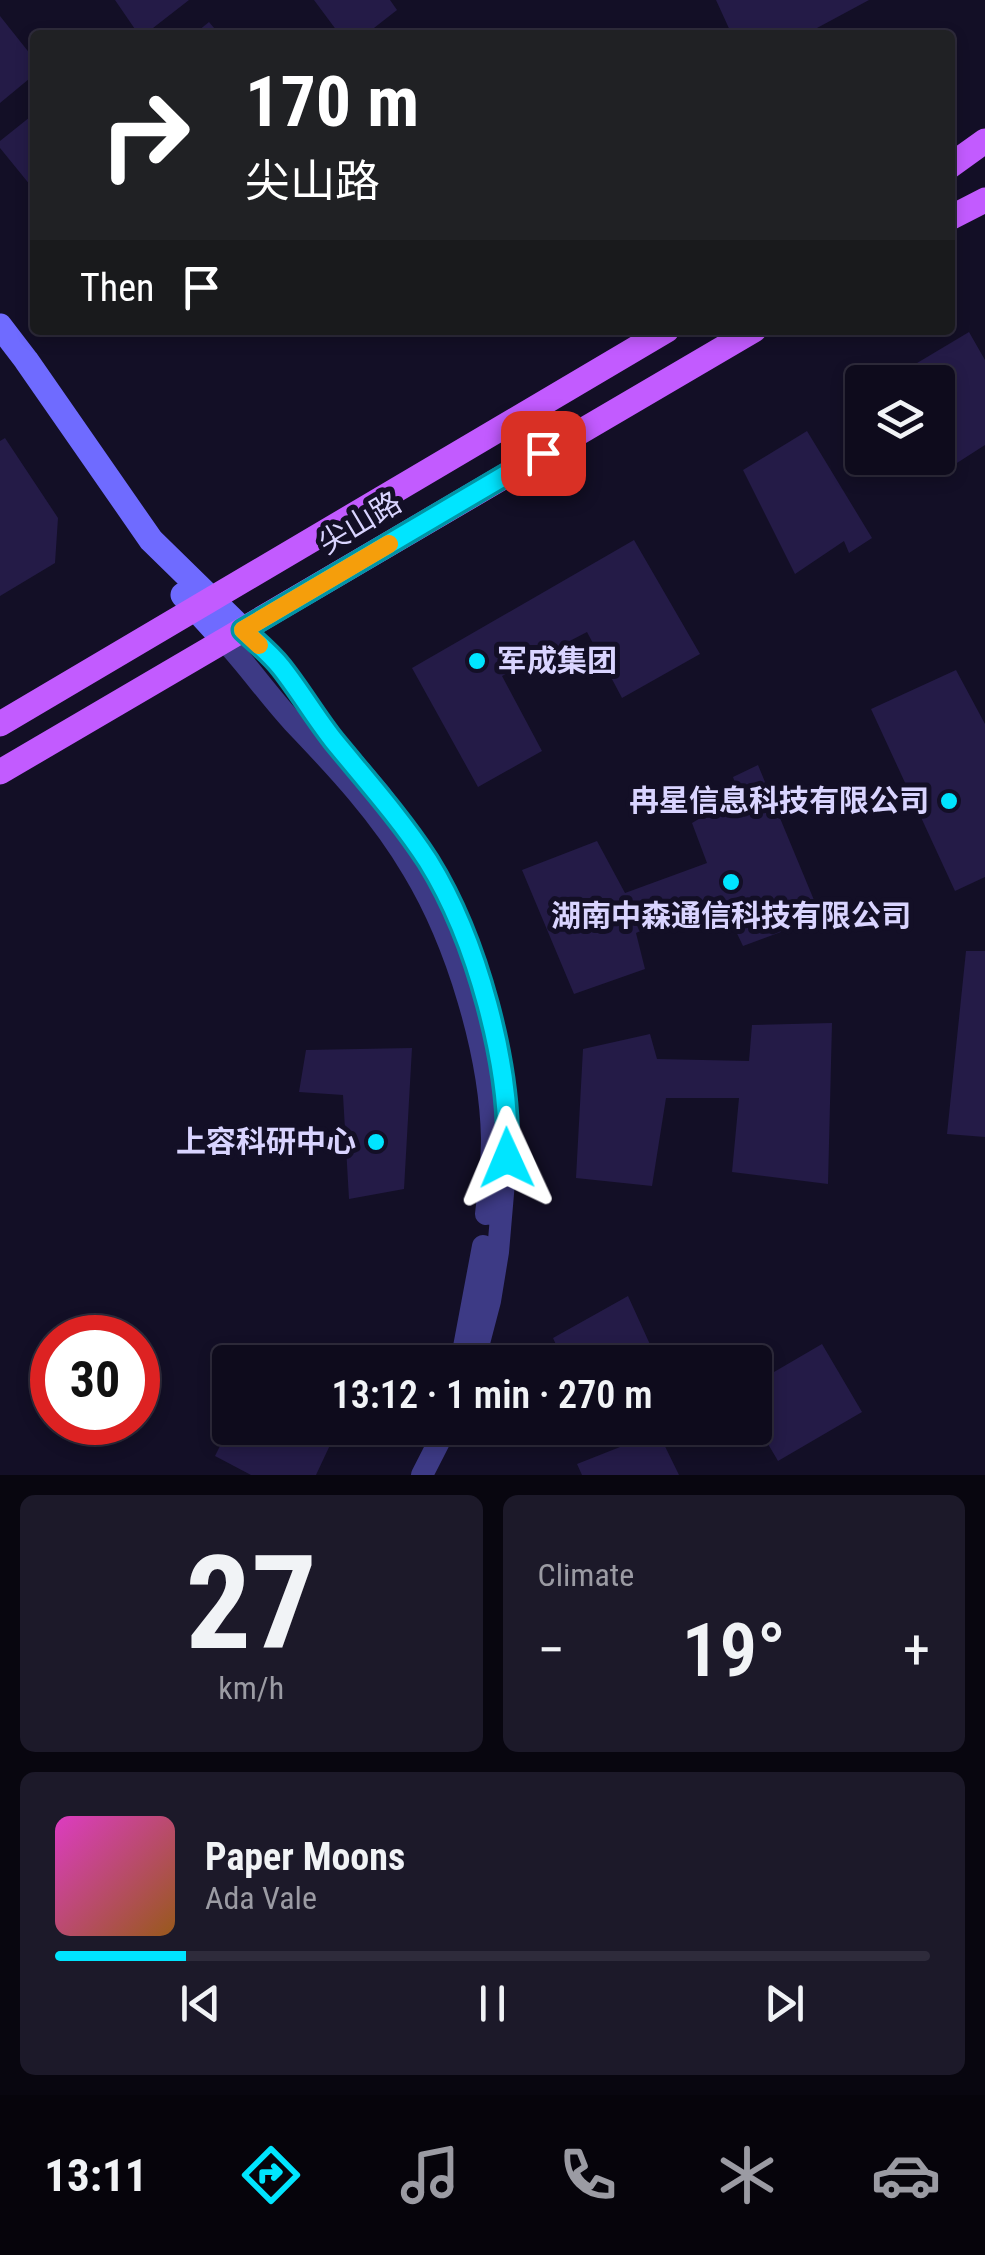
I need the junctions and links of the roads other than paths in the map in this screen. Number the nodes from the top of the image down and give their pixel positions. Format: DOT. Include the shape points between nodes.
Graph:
graph roads {
  1 [pos="985,141"];
  2 [pos="955,162"];
  3 [pos="985,200"];
  4 [pos="955,215"];
  5 [pos="0,326"];
  6 [pos="658,335"];
  7 [pos="745,335"];
  8 [pos="0,346"];
  9 [pos="204,604"];
  10 [pos="234,635"];
  11 [pos="0,724"];
  12 [pos="0,772"];
  13 [pos="463,1345"];
  14 [pos="478,1345"];
  15 [pos="422,1445"];
  16 [pos="437,1445"];
  17 [pos="406,1475"];
  18 [pos="422,1475"];
  1 -- 2 [label="main road"];
  3 -- 4 [label="main road"];
  5 -- 9 [label="street"];
  6 -- 9 [label="main road, 尖山路"];
  7 -- 10 [label="main road, 尖山路"];
  8 -- 9 [label="street" via="141,548"];
  9 -- 10 [label="street"];
  9 -- 11 [label="main road, 尖山路"];
  10 -- 12 [label="main road, 尖山路"];
  10 -- 13 [label="street" via="259,679 358,793 414,870 446,934 468,1002 485,1069 492,1138 483,1251"];
  10 -- 14 [label="street" via="281,667 429,862 486,1000 508,1135 498,1252"];
  15 -- 17 [label="street"];
  16 -- 18 [label="street"];
}
